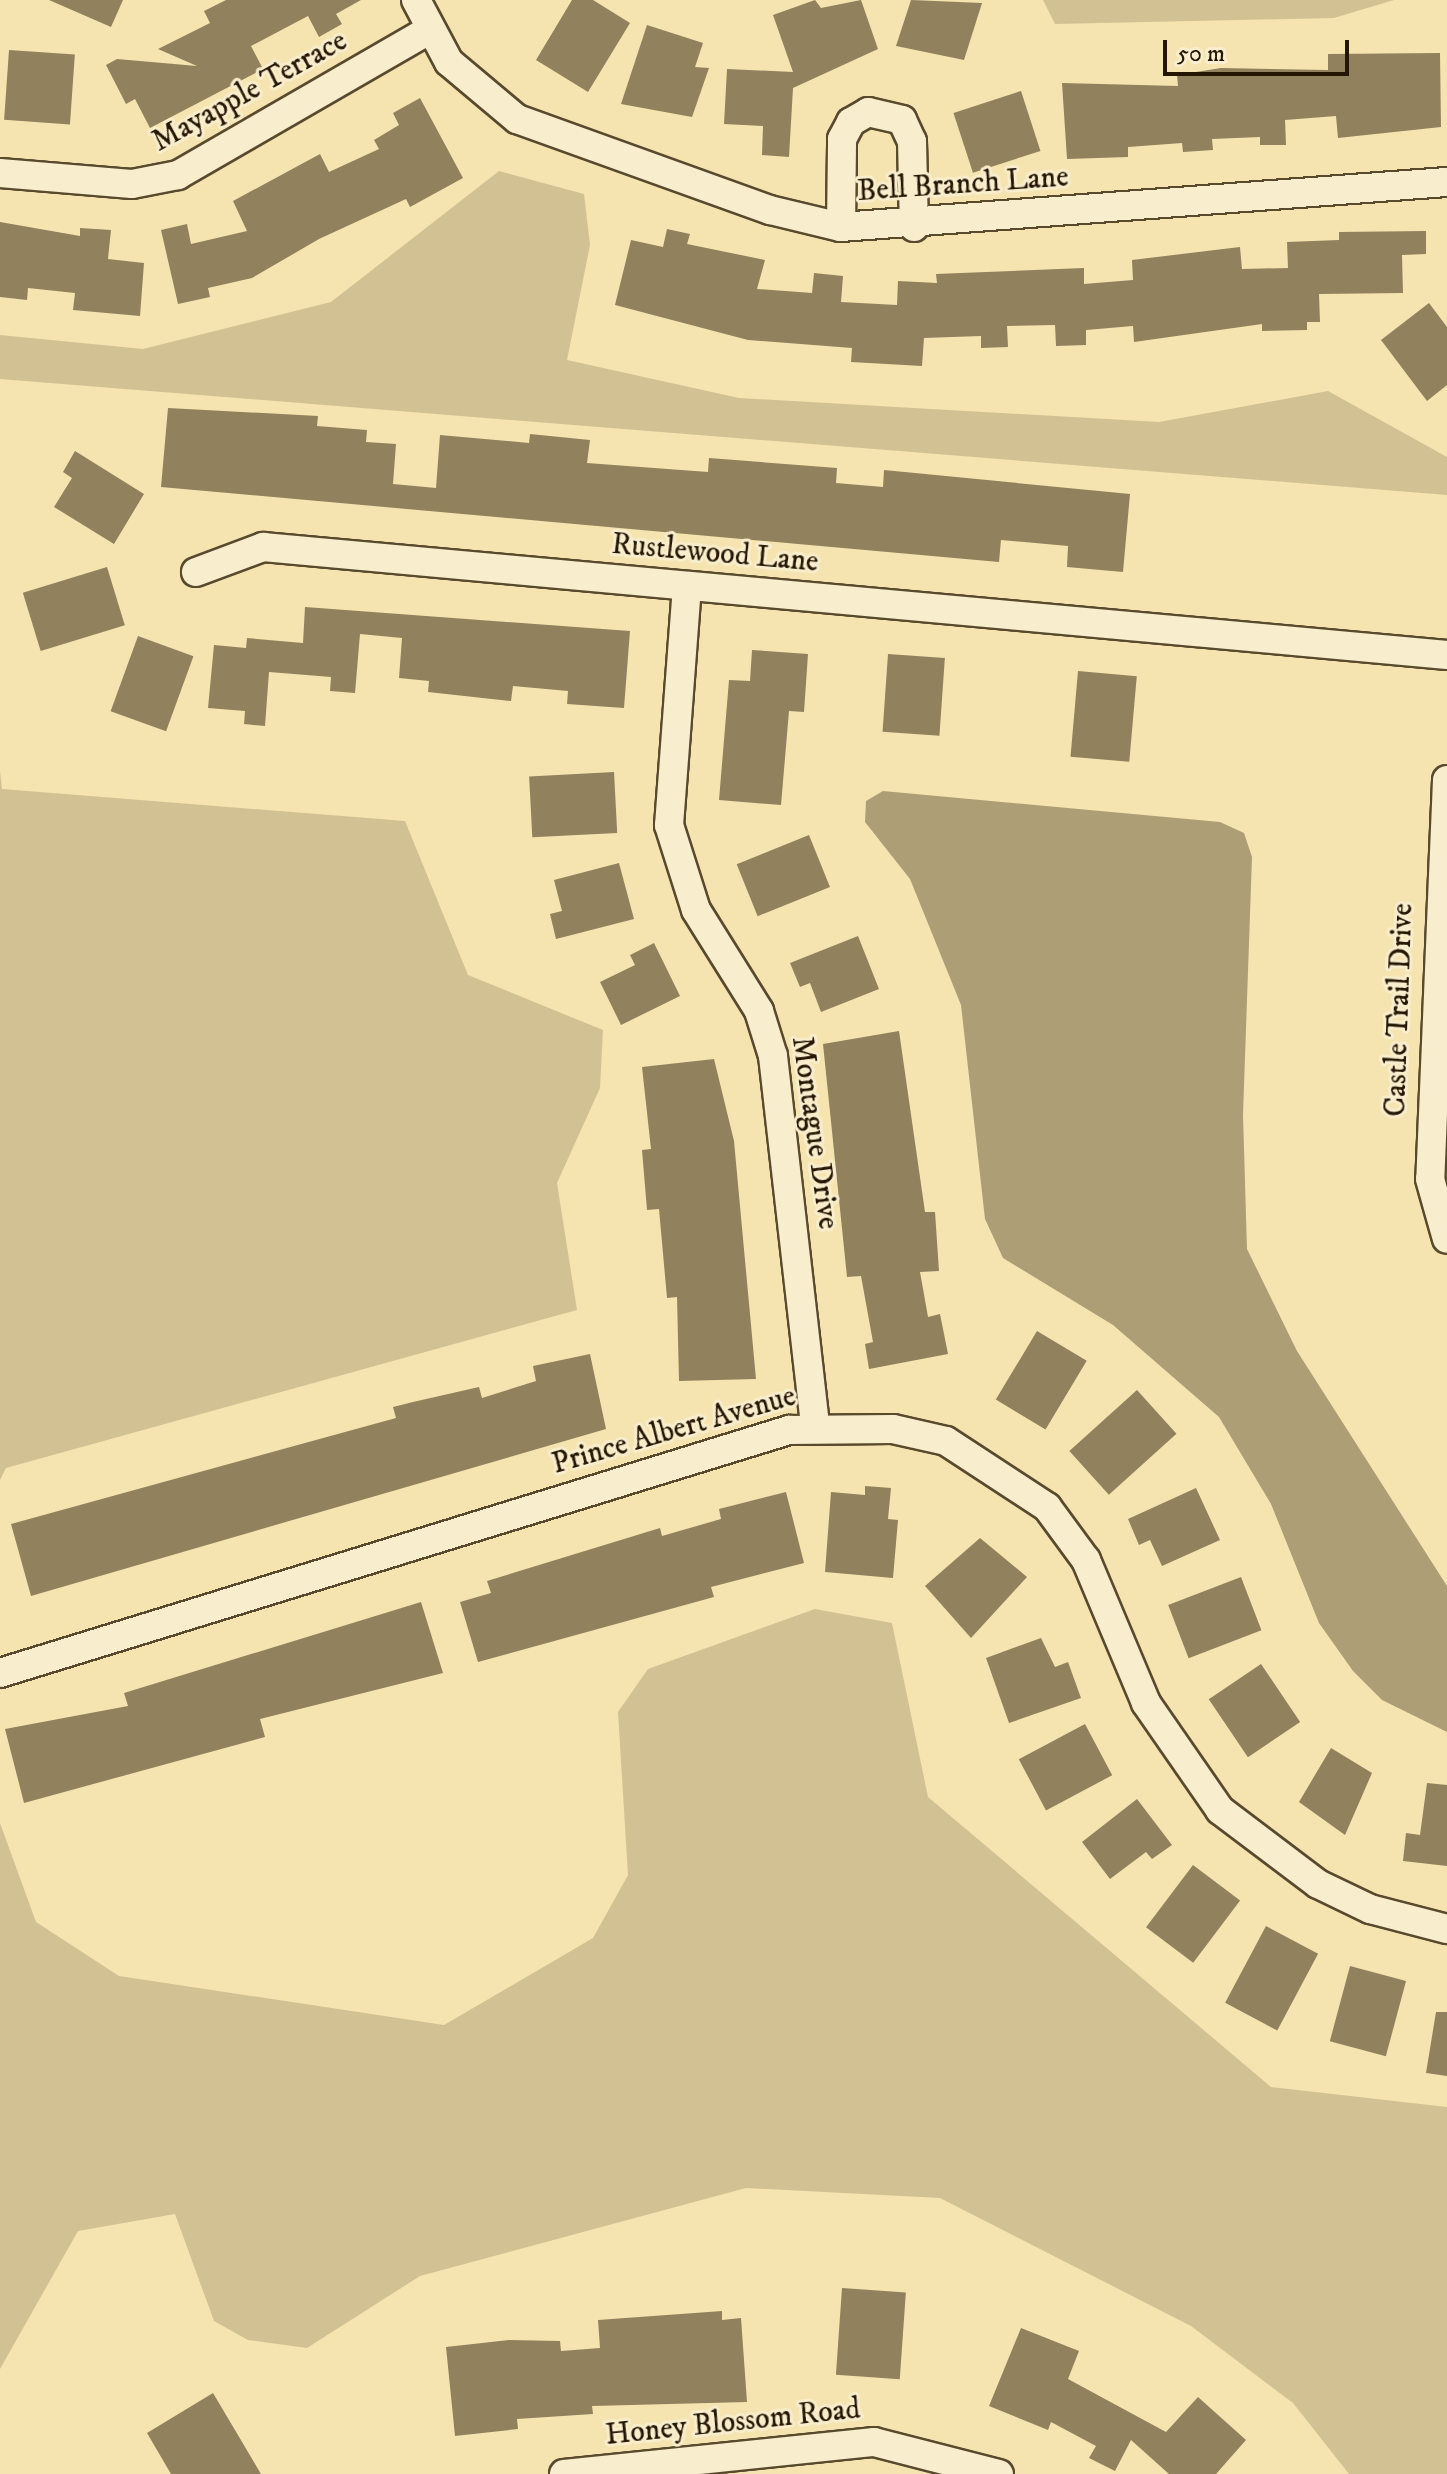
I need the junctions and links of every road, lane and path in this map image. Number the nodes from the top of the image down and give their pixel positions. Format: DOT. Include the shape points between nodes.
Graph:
graph roads {
  1 [pos="416,0"];
  2 [pos="429,30"];
  3 [pos="0,173"];
  4 [pos="1447,182"];
  5 [pos="841,227"];
  6 [pos="914,227"];
  7 [pos="196,572"];
  8 [pos="687,586"];
  9 [pos="1447,655"];
  10 [pos="1447,780"];
  11 [pos="1447,1239"];
  12 [pos="815,1424"];
  13 [pos="0,1673"];
  14 [pos="1447,1929"];
  15 [pos="564,2474"];
  16 [pos="999,2474"];
  1 -- 2 [label="street, Bell Branch Lane"];
  2 -- 3 [label="street, Mayapple Terrace" via="178,175 132,184"];
  2 -- 5 [label="street, Bell Branch Lane" via="474,88 517,119 770,210"];
  4 -- 6 [label="street, Bell Branch Lane"];
  5 -- 6 [label="street, Bell Branch Lane"];
  5 -- 6 [label="street" via="842,139 851,122 868,112 902,120 912,141"];
  7 -- 8 [label="street, Rustlewood Lane" via="263,547"];
  8 -- 9 [label="street, Rustlewood Lane"];
  8 -- 12 [label="street, Montague Drive" via="669,825 696,910 759,1011 773,1056"];
  10 -- 11 [label="street, Castle Trail Drive" via="1430,1179"];
  12 -- 13 [label="street, Prince Albert Avenue"];
  12 -- 14 [label="street, Prince Albert Avenue" via="893,1429 946,1441 1047,1507 1086,1560 1146,1703 1220,1810 1318,1884 1370,1909"];
  15 -- 16 [label="street, Honey Blossom Road" via="874,2442"];
}
